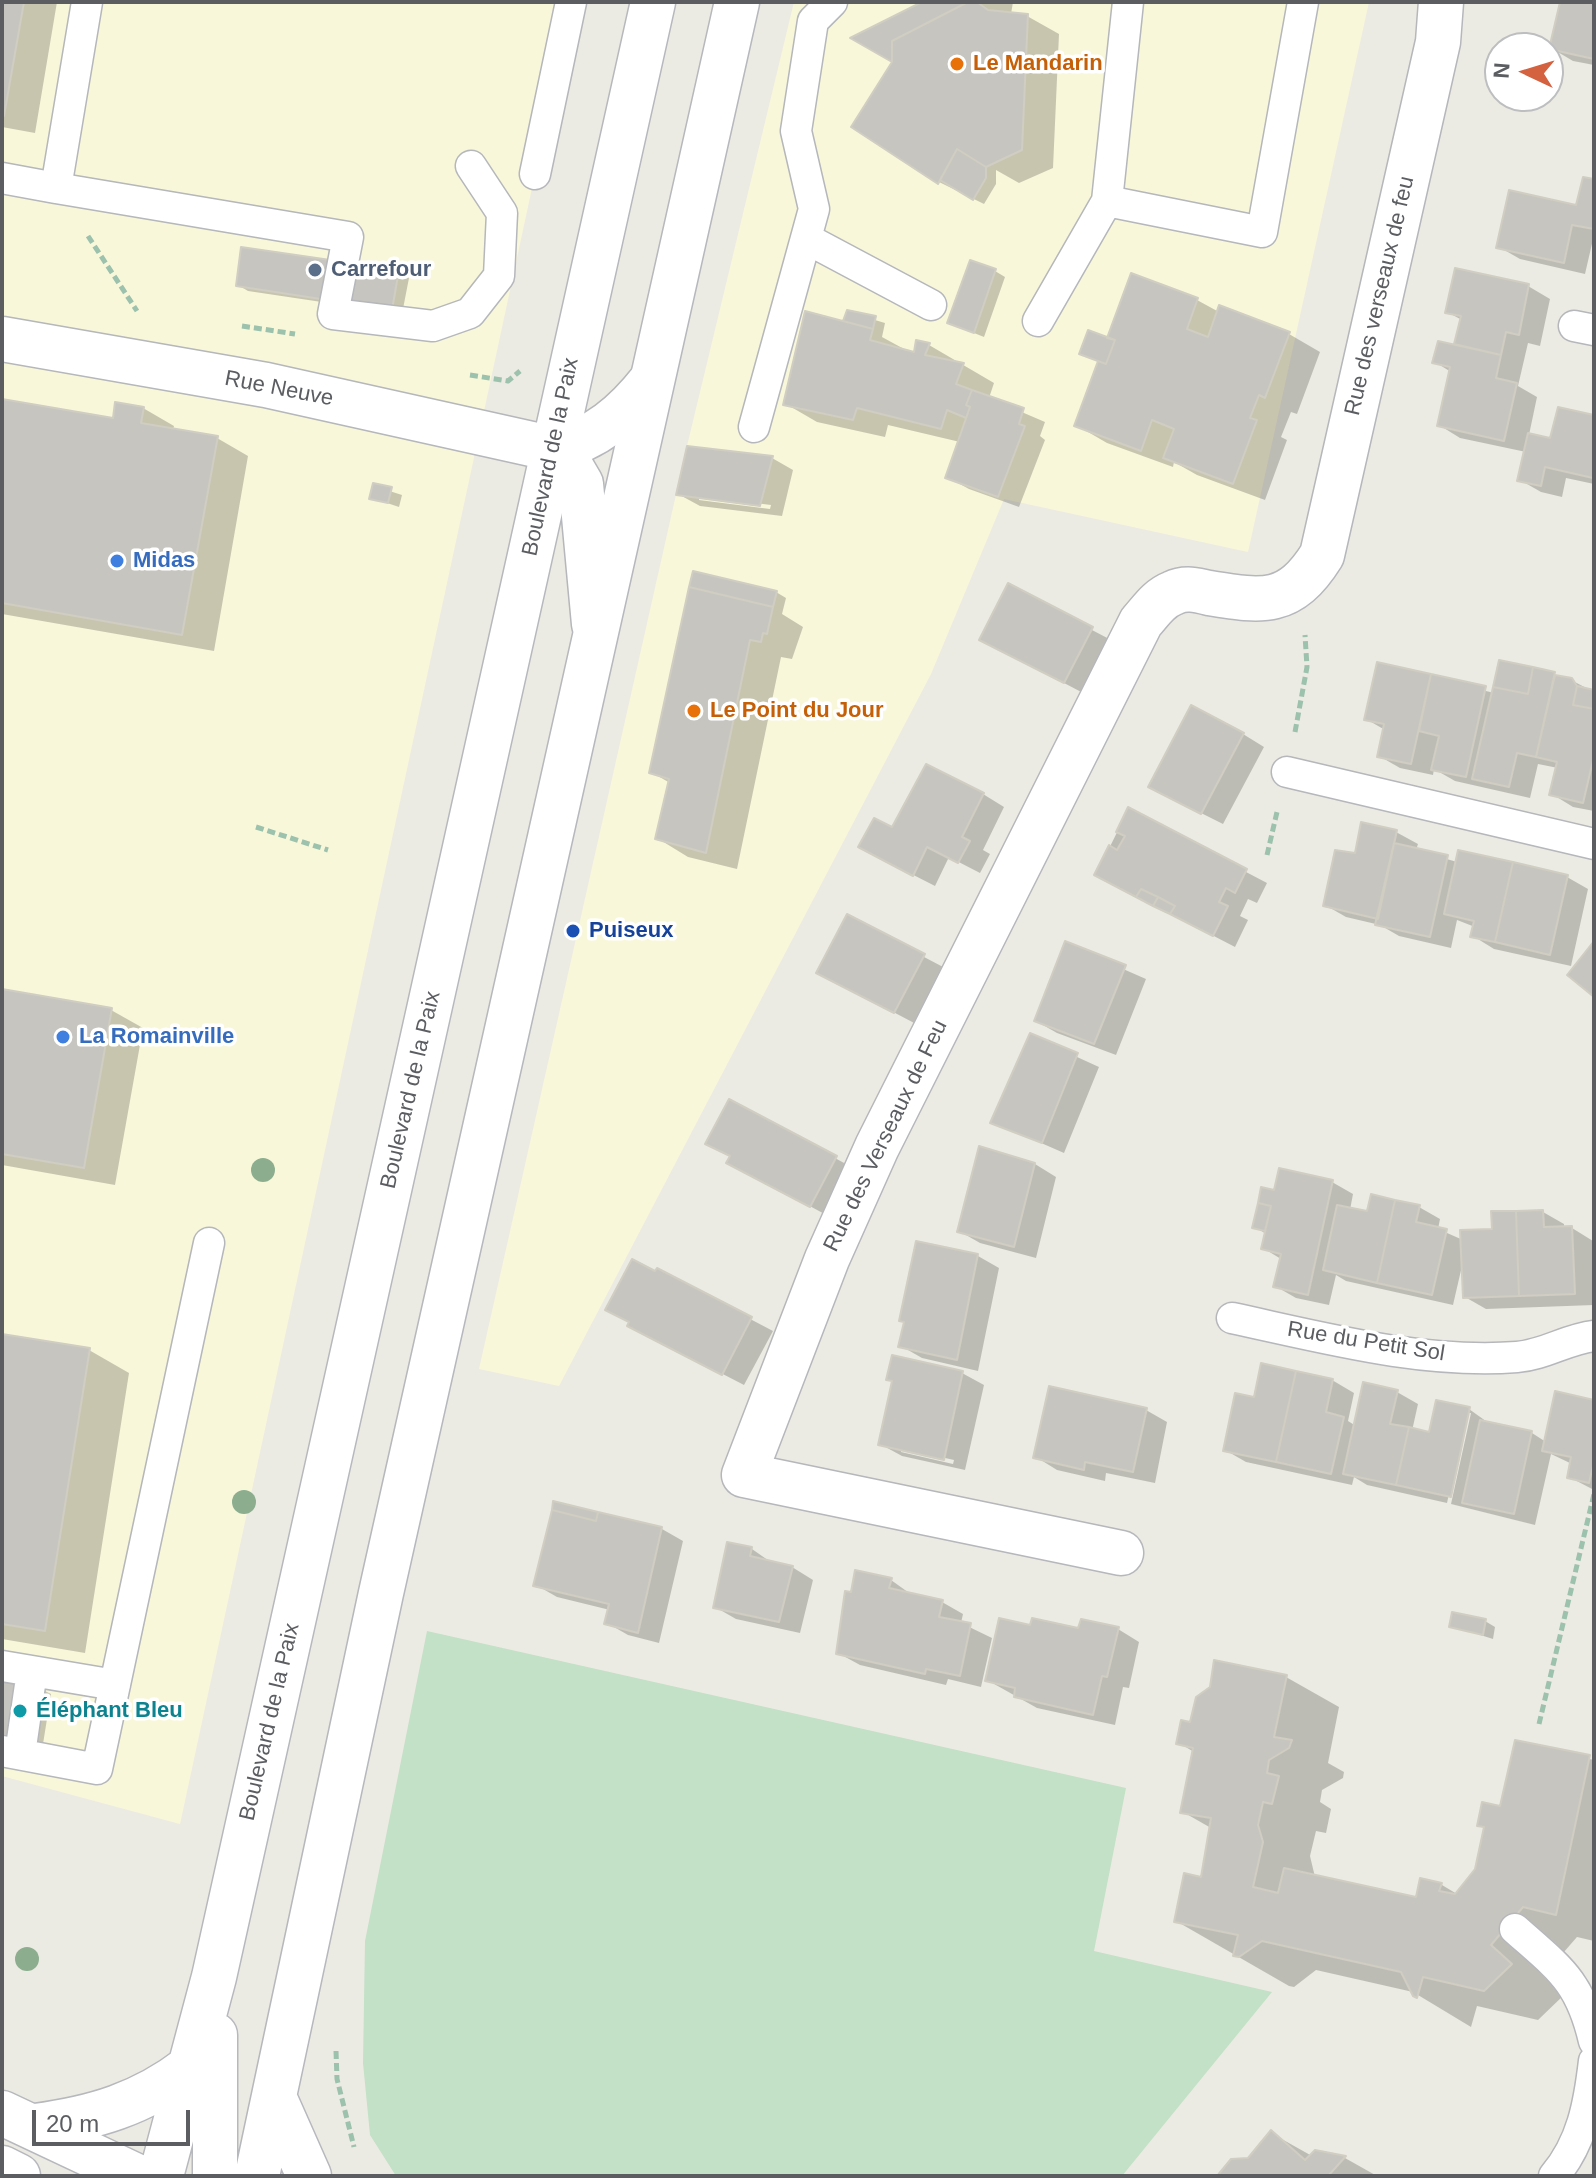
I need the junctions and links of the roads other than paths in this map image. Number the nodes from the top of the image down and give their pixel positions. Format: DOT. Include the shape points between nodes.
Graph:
graph roads {
  1 [pos="87,2"];
  2 [pos="571,2"];
  3 [pos="653,2"];
  4 [pos="737,2"];
  5 [pos="832,2"];
  6 [pos="1128,2"];
  7 [pos="1303,2"];
  8 [pos="1441,2"];
  9 [pos="471,166"];
  10 [pos="535,174"];
  11 [pos="2,178"];
  12 [pos="56,188"];
  13 [pos="1107,201"];
  14 [pos="807,239"];
  15 [pos="931,305"];
  16 [pos="1038,321"];
  17 [pos="2,339"];
  18 [pos="651,381"];
  19 [pos="754,427"];
  20 [pos="554,449"];
  21 [pos="1301,582"];
  22 [pos="595,639"];
  23 [pos="1287,772"];
  24 [pos="1594,844"];
  25 [pos="209,1243"];
  26 [pos="1232,1318"];
  27 [pos="1594,1336"];
  28 [pos="1121,1553"];
  29 [pos="2,1666"];
  30 [pos="32,1671"];
  31 [pos="115,1685"];
  32 [pos="11,1753"];
  33 [pos="1515,1929"];
  34 [pos="214,1977"];
  35 [pos="1594,2041"];
  36 [pos="1594,2061"];
  37 [pos="190,2067"];
  38 [pos="274,2097"];
  39 [pos="1591,2106"];
  40 [pos="18,2120"];
  41 [pos="2,2168"];
  42 [pos="18,2176"];
  43 [pos="136,2176"];
  44 [pos="161,2176"];
  45 [pos="215,2176"];
  46 [pos="257,2176"];
  47 [pos="309,2176"];
  48 [pos="1554,2176"];
  1 -- 12 [label="lane"];
  2 -- 10 [label="lane"];
  3 -- 20 [label="main road, Boulevard de la Paix"];
  4 -- 18 [label="main road"];
  5 -- 14 [label="lane" via="813,21 796,131 814,209"];
  6 -- 13 [label="lane"];
  7 -- 13 [label="lane" via="1262,232"];
  8 -- 21 [label="main road, Rue des verseaux de feu" via="1438,42 1322,555"];
  9 -- 12 [label="lane" via="502,213 499,276 470,313 433,326 333,314 348,237"];
  11 -- 12 [label="lane"];
  13 -- 16 [label="lane"];
  14 -- 15 [label="lane"];
  14 -- 19 [label="lane"];
  17 -- 20 [label="main road, Rue Neuve" via="266,385"];
  18 -- 20 [label="main road" via="615,420"];
  18 -- 22 [label="main road"];
  20 -- 22 [label="main road" via="564,455 581,484"];
  20 -- 34 [label="main road, Boulevard de la Paix"];
  21 -- 28 [label="main road, Rue des Verseaux de Feu" via="1274,599 1175,591 1159,600 1141,622 877,1147 827,1259 744,1475"];
  22 -- 38 [label="main road"];
  23 -- 24 [label="lane"];
  25 -- 31 [label="lane"];
  26 -- 27 [label="lane, Rue du Petit Sol" via="1368,1347 1477,1358 1529,1355"];
  29 -- 30 [label="lane"];
  30 -- 31 [label="lane"];
  30 -- 32 [label="lane"];
  31 -- 32 [label="lane" via="97,1769"];
  33 -- 35 [label="lane" via="1569,1976 1586,2007"];
  34 -- 37 [label="main road, Boulevard de la Paix"];
  34 -- 45 [label="main road"];
  36 -- 39 [label="lane"];
  37 -- 40 [label="main road" via="156,2091 103,2115"];
  37 -- 44 [label="main road, Boulevard de la Paix"];
  38 -- 46 [label="main road"];
  38 -- 47 [label="main road"];
  39 -- 48 [label="lane" via="1570,2157"];
  40 -- 43 [label="main road"];
  41 -- 42 [label="main road"];
}
